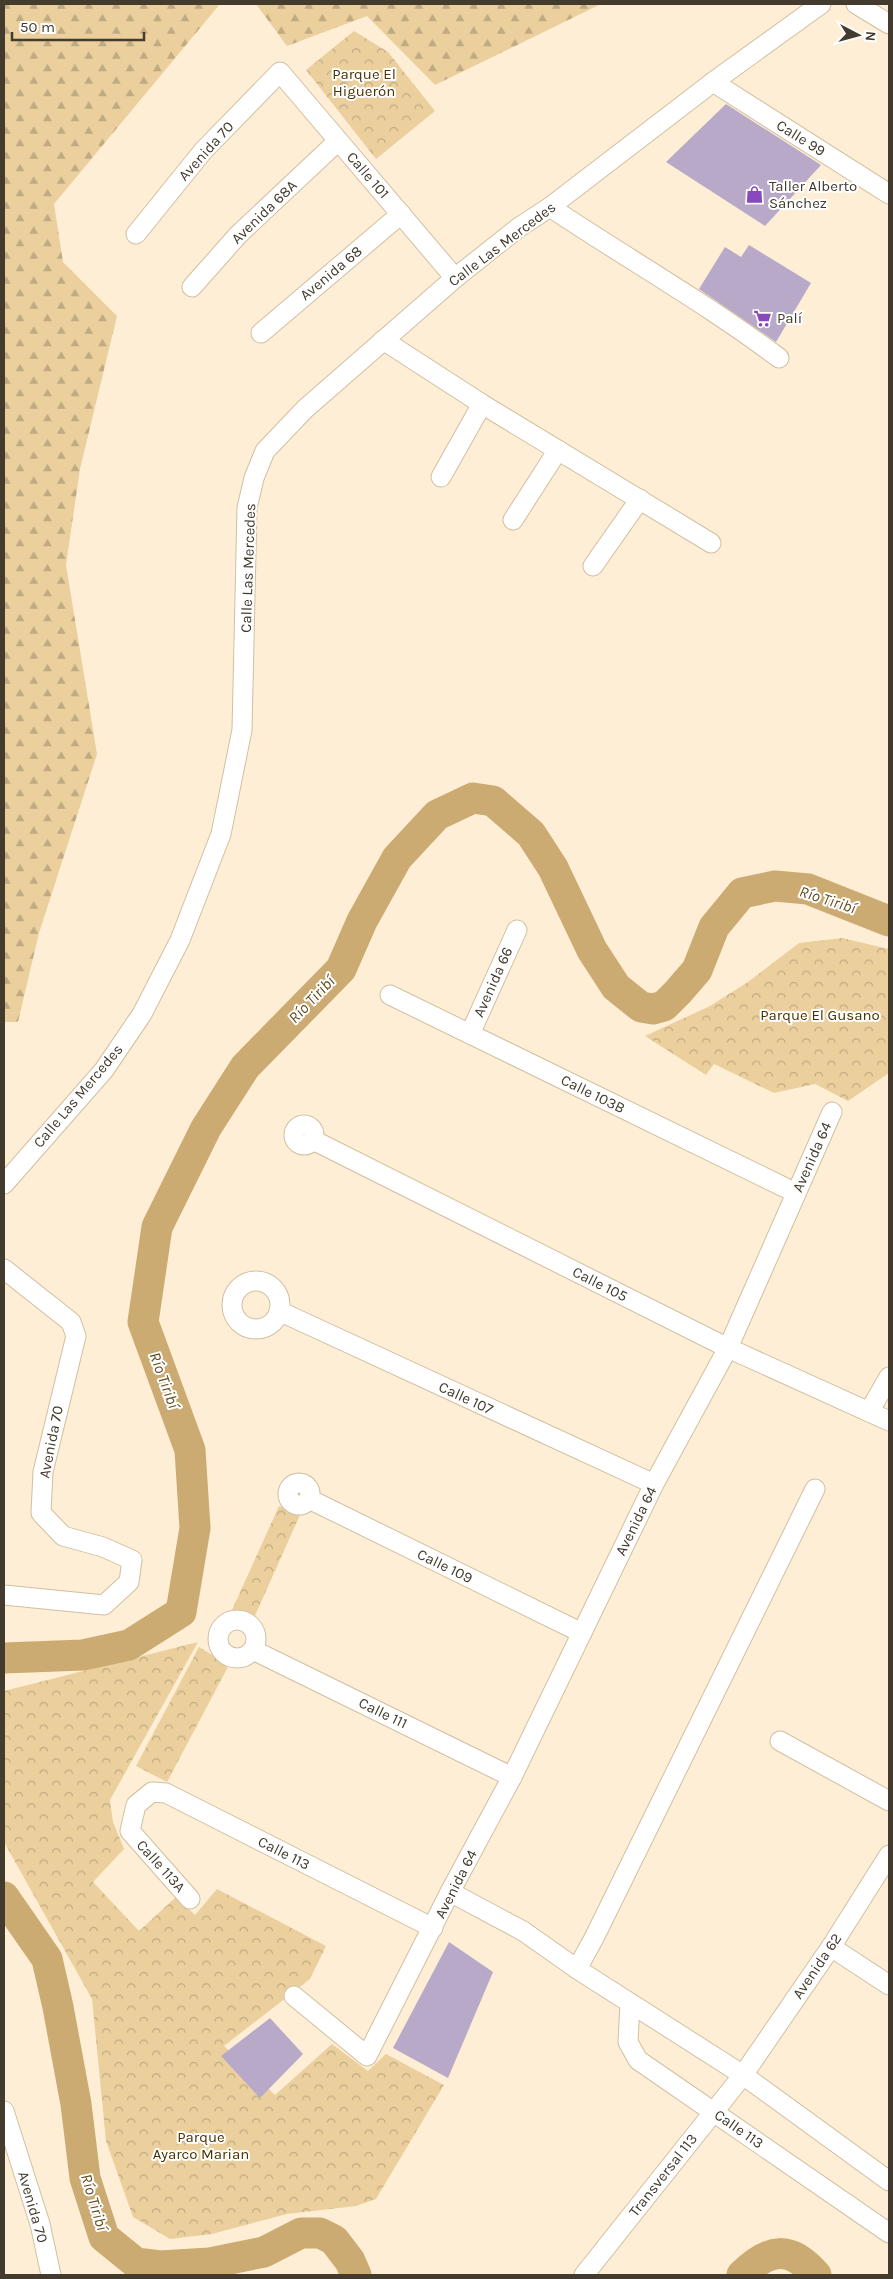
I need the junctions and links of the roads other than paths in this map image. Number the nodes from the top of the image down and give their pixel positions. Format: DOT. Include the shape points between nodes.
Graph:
graph roads {
  1 [pos="821,4"];
  2 [pos="856,4"];
  3 [pos="889,24"];
  4 [pos="280,72"];
  5 [pos="713,82"];
  6 [pos="338,141"];
  7 [pos="889,194"];
  8 [pos="550,206"];
  9 [pos="401,214"];
  10 [pos="136,234"];
  11 [pos="455,278"];
  12 [pos="192,287"];
  13 [pos="261,333"];
  14 [pos="384,340"];
  15 [pos="779,358"];
  16 [pos="482,404"];
  17 [pos="558,450"];
  18 [pos="441,477"];
  19 [pos="640,499"];
  20 [pos="513,520"];
  21 [pos="711,543"];
  22 [pos="594,566"];
  23 [pos="516,930"];
  24 [pos="390,995"];
  25 [pos="470,1034"];
  26 [pos="832,1112"];
  27 [pos="313,1140"];
  28 [pos="4,1184"];
  29 [pos="796,1193"];
  30 [pos="4,1269"];
  31 [pos="279,1311"];
  32 [pos="728,1348"];
  33 [pos="889,1377"];
  34 [pos="869,1412"];
  35 [pos="889,1421"];
  36 [pos="654,1484"];
  37 [pos="815,1489"];
  38 [pos="309,1499"];
  39 [pos="4,1595"];
  40 [pos="582,1633"];
  41 [pos="253,1650"];
  42 [pos="780,1741"];
  43 [pos="512,1777"];
  44 [pos="889,1801"];
  45 [pos="136,1805"];
  46 [pos="889,1855"];
  47 [pos="450,1892"];
  48 [pos="190,1899"];
  49 [pos="433,1928"];
  50 [pos="831,1947"];
  51 [pos="577,1969"];
  52 [pos="889,1986"];
  53 [pos="294,1996"];
  54 [pos="630,2002"];
  55 [pos="743,2075"];
  56 [pos="4,2111"];
  57 [pos="714,2111"];
  58 [pos="889,2181"];
  59 [pos="889,2232"];
  60 [pos="51,2275"];
  61 [pos="584,2275"];
  1 -- 5 [label="street, Calle Las Mercedes"];
  2 -- 3 [label="street"];
  4 -- 6 [label="street, Calle 101"];
  4 -- 10 [label="street, Avenida 70" via="203,151"];
  5 -- 7 [label="street, Calle 99"];
  5 -- 8 [label="street, Calle Las Mercedes"];
  6 -- 9 [label="street, Calle 101"];
  6 -- 12 [label="street, Avenida 68A" via="238,236"];
  8 -- 11 [label="street, Calle Las Mercedes"];
  8 -- 15 [label="street"];
  9 -- 11 [label="street, Calle 101"];
  9 -- 13 [label="street, Avenida 68"];
  11 -- 14 [label="street, Calle Las Mercedes"];
  14 -- 16 [label="street"];
  14 -- 28 [label="street, Calle Las Mercedes" via="305,409 265,451 254,478 248,508 242,730 221,834 180,940 142,1014 104,1070"];
  16 -- 17 [label="street"];
  16 -- 18 [label="street"];
  17 -- 19 [label="street"];
  17 -- 20 [label="street"];
  19 -- 21 [label="street"];
  19 -- 22 [label="street"];
  23 -- 25 [label="street, Avenida 66"];
  24 -- 25 [label="street, Calle 103B"];
  25 -- 29 [label="street, Calle 103B"];
  26 -- 29 [label="street, Avenida 64"];
  27 -- 32 [label="street, Calle 105"];
  29 -- 32 [label="street, Avenida 64"];
  30 -- 39 [label="street, Avenida 70" via="71,1322 76,1336 43,1472 41,1513 63,1536 103,1547 132,1560 129,1582 104,1605"];
  31 -- 36 [label="street, Calle 107"];
  32 -- 34 [label="street, Calle 105"];
  32 -- 36 [label="street, Avenida 64"];
  33 -- 34 [label="street"];
  34 -- 35 [label="street, Calle 105"];
  36 -- 40 [label="street, Avenida 64"];
  37 -- 51 [label="street"];
  38 -- 40 [label="street, Calle 109"];
  40 -- 43 [label="street, Avenida 64"];
  41 -- 43 [label="street, Calle 111"];
  42 -- 44 [label="street"];
  43 -- 47 [label="street, Avenida 64"];
  45 -- 48 [label="street, Calle 113A" via="130,1832"];
  45 -- 49 [label="street, Calle 113" via="152,1792 166,1793"];
  46 -- 50 [label="street, Avenida 62"];
  47 -- 49 [label="street, Avenida 64"];
  47 -- 51 [label="street" via="524,1931"];
  49 -- 53 [label="street, Avenida 64" via="367,2056"];
  50 -- 52 [label="street"];
  50 -- 55 [label="street, Avenida 62"];
  51 -- 54 [label="street"];
  54 -- 55 [label="street"];
  54 -- 57 [label="street, Calle 113" via="628,2042 638,2060"];
  55 -- 57 [label="street, Transversal 113"];
  55 -- 58 [label="street"];
  56 -- 60 [label="street, Avenida 70" via="40,2224"];
  57 -- 59 [label="street, Calle 113"];
  57 -- 61 [label="street, Transversal 113"];
}
